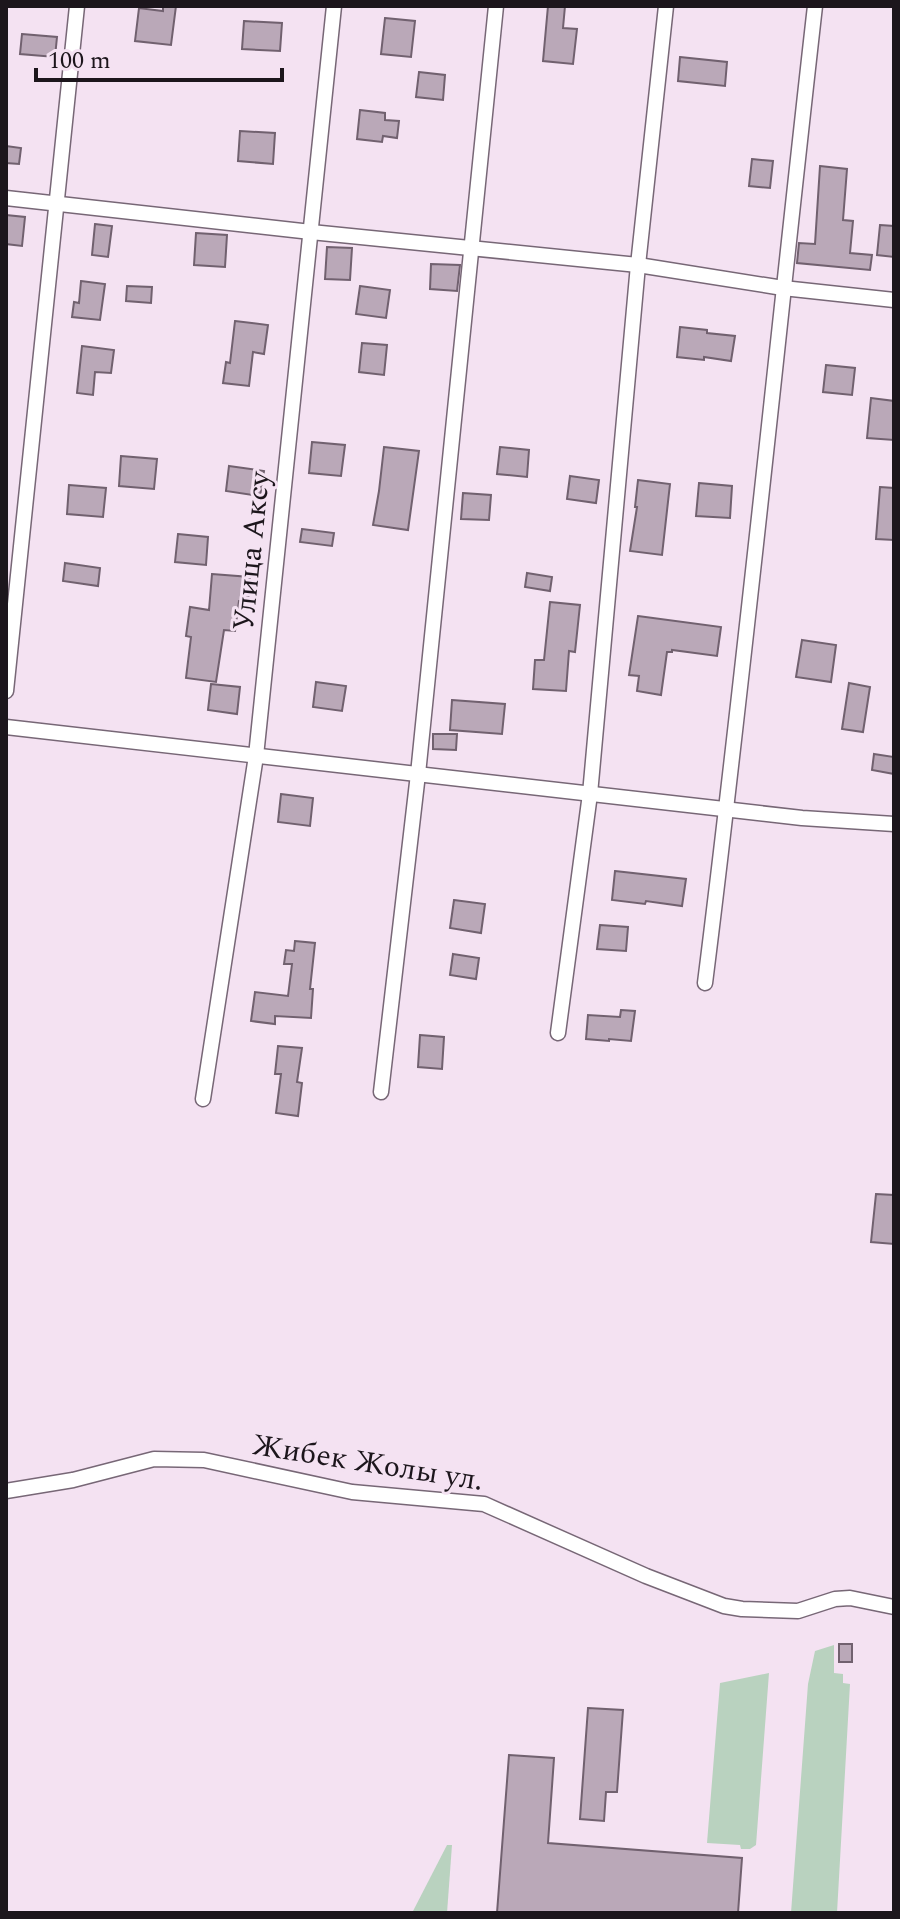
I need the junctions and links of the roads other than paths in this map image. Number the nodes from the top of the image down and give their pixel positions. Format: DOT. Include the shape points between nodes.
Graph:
graph roads {
  1 [pos="77,6"];
  2 [pos="334,6"];
  3 [pos="496,6"];
  4 [pos="666,6"];
  5 [pos="815,6"];
  6 [pos="6,198"];
  7 [pos="57,203"];
  8 [pos="311,232"];
  9 [pos="471,247"];
  10 [pos="638,265"];
  11 [pos="783,288"];
  12 [pos="894,300"];
  13 [pos="6,691"];
  14 [pos="6,727"];
  15 [pos="256,756"];
  16 [pos="418,774"];
  17 [pos="590,794"];
  18 [pos="727,809"];
  19 [pos="894,824"];
  20 [pos="705,983"];
  21 [pos="558,1033"];
  22 [pos="381,1092"];
  23 [pos="203,1099"];
  24 [pos="6,1491"];
  25 [pos="894,1607"];
  1 -- 7 [label="street"];
  2 -- 8 [label="street, Улица Аксу"];
  3 -- 9 [label="street"];
  4 -- 10 [label="street"];
  5 -- 11 [label="street"];
  6 -- 7 [label="street"];
  7 -- 8 [label="street"];
  7 -- 13 [label="street"];
  8 -- 9 [label="street"];
  8 -- 15 [label="street, Улица Аксу"];
  9 -- 10 [label="street"];
  9 -- 16 [label="street"];
  10 -- 11 [label="street"];
  10 -- 17 [label="street"];
  11 -- 12 [label="street"];
  11 -- 18 [label="street"];
  14 -- 15 [label="street"];
  15 -- 16 [label="street"];
  15 -- 23 [label="street, Улица Аксу"];
  16 -- 17 [label="street"];
  16 -- 22 [label="street"];
  17 -- 18 [label="street"];
  17 -- 21 [label="street"];
  18 -- 19 [label="street"];
  18 -- 20 [label="street"];
  24 -- 25 [label="street, Жибек Жолы ул." via="154,1459 204,1460 352,1492 484,1504 724,1606 798,1611 850,1598"];
}
